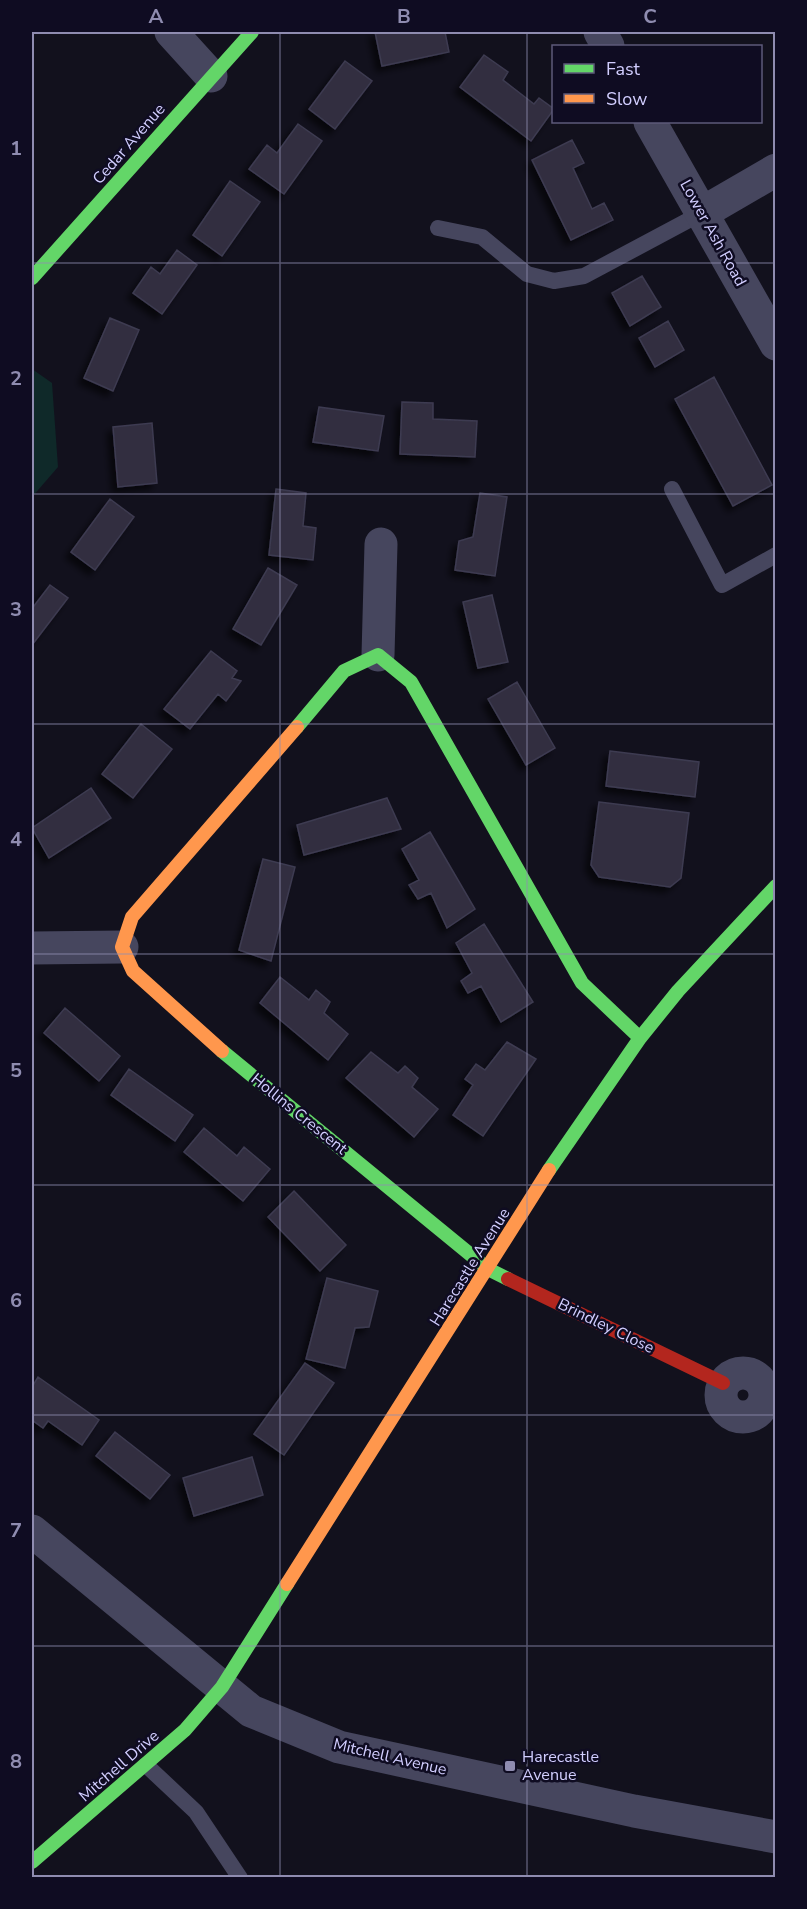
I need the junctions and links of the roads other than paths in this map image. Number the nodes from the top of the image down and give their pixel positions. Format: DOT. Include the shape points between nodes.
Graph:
graph roads {
  1 [pos="171,32"];
  2 [pos="252,32"];
  3 [pos="211,76"];
  4 [pos="651,123"];
  5 [pos="776,170"];
  6 [pos="702,213"];
  7 [pos="438,228"];
  8 [pos="32,278"];
  9 [pos="776,344"];
  10 [pos="672,489"];
  11 [pos="381,544"];
  12 [pos="776,555"];
  13 [pos="378,655"];
  14 [pos="776,886"];
  15 [pos="122,947"];
  16 [pos="32,948"];
  17 [pos="640,1038"];
  18 [pos="488,1269"];
  19 [pos="723,1383"];
  20 [pos="32,1531"];
  21 [pos="222,1688"];
  22 [pos="146,1765"];
  23 [pos="776,1837"];
  24 [pos="32,1862"];
  25 [pos="240,1878"];
  1 -- 3 [label="street"];
  2 -- 3 [label="street, Cedar Avenue"];
  3 -- 8 [label="street, Cedar Avenue"];
  4 -- 6 [label="street, Lower Ash Road"];
  5 -- 6 [label="street"];
  6 -- 7 [label="lane" via="585,276 554,281 527,274 482,237"];
  6 -- 9 [label="street, Lower Ash Road"];
  10 -- 12 [label="lane" via="722,585"];
  11 -- 13 [label="street"];
  13 -- 15 [label="street" via="344,671 132,916"];
  13 -- 17 [label="street" via="411,682 582,983"];
  14 -- 17 [label="street, Harecastle Avenue" via="678,991"];
  15 -- 16 [label="street"];
  15 -- 18 [label="street, Hollins Crescent" via="133,971 252,1077"];
  17 -- 18 [label="street, Harecastle Avenue" via="568,1140"];
  18 -- 19 [label="street, Brindley Close"];
  18 -- 21 [label="street, Harecastle Avenue"];
  20 -- 21 [label="street, Mitchell Avenue"];
  21 -- 22 [label="street, Mitchell Drive" via="185,1730"];
  21 -- 23 [label="street, Mitchell Avenue" via="251,1711 339,1748"];
  22 -- 24 [label="street, Mitchell Drive"];
  22 -- 25 [label="lane" via="196,1812"];
}
